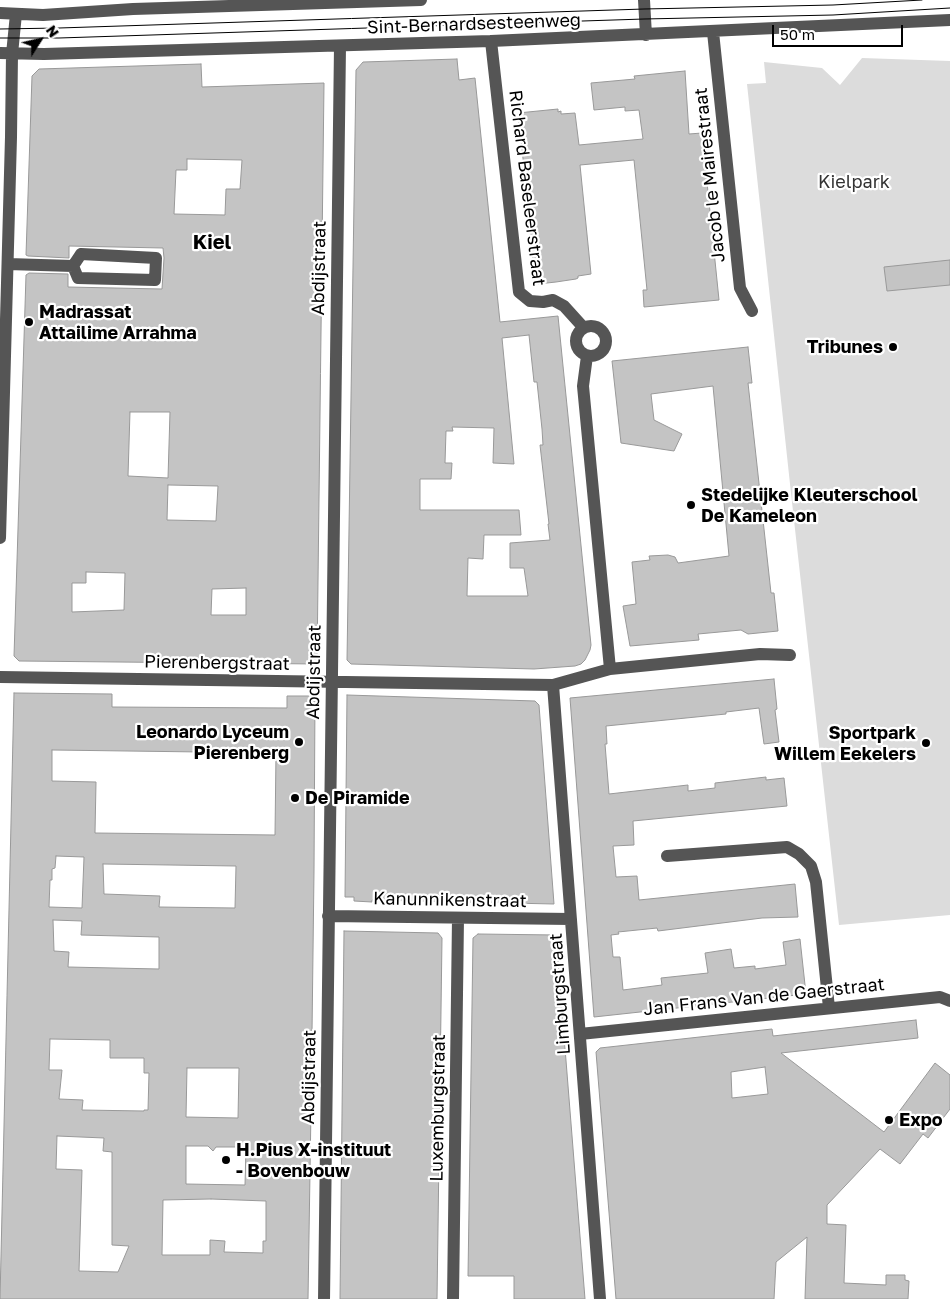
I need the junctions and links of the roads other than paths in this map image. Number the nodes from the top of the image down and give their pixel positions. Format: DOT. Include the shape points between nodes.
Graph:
graph roads {
  1 [pos="90,0"];
  2 [pos="421,0"];
  3 [pos="644,0"];
  4 [pos="0,13"];
  5 [pos="92,13"];
  6 [pos="16,14"];
  7 [pos="950,20"];
  8 [pos="713,32"];
  9 [pos="646,35"];
  10 [pos="491,41"];
  11 [pos="340,46"];
  12 [pos="6,54"];
  13 [pos="8,264"];
  14 [pos="73,266"];
  15 [pos="752,311"];
  16 [pos="583,327"];
  17 [pos="587,356"];
  18 [pos="0,538"];
  19 [pos="790,655"];
  20 [pos="610,670"];
  21 [pos="0,677"];
  22 [pos="331,682"];
  23 [pos="553,685"];
  24 [pos="667,856"];
  25 [pos="328,916"];
  26 [pos="458,918"];
  27 [pos="571,920"];
  28 [pos="950,1001"];
  29 [pos="829,1008"];
  30 [pos="580,1034"];
  31 [pos="324,1299"];
  32 [pos="453,1299"];
  33 [pos="600,1299"];
  1 -- 5 [label="street"];
  2 -- 5 [label="street, Sint-Bernardsesteenweg"];
  3 -- 9 [label="street"];
  4 -- 6 [label="street, Sint-Bernardsesteenweg"];
  5 -- 6 [label="street, Sint-Bernardsesteenweg"];
  6 -- 12 [label="street"];
  7 -- 8 [label="street, Sint-Bernardsesteenweg"];
  8 -- 9 [label="street, Sint-Bernardsesteenweg"];
  8 -- 15 [label="street, Jacob le Mairestraat" via="740,288"];
  9 -- 10 [label="street, Sint-Bernardsesteenweg"];
  10 -- 11 [label="street, Sint-Bernardsesteenweg"];
  10 -- 16 [label="street, Richard Baseleerstraat" via="519,292 530,301 553,300 564,306"];
  11 -- 12 [label="street, Sint-Bernardsesteenweg"];
  11 -- 22 [label="street, Abdijstraat"];
  12 -- 13 [label="street"];
  13 -- 14 [label="street"];
  13 -- 18 [label="street"];
  14 -- 14 [label="street" via="81,254 156,258 155,280 78,278"];
  16 -- 17 [label="street" via="576,340 579,349"];
  16 -- 17 [label="street, Richard Baseleerstraat" via="596,327 606,339 601,351"];
  17 -- 20 [label="street" via="583,386"];
  19 -- 20 [label="street, Pierenbergstraat" via="760,654"];
  20 -- 23 [label="street, Pierenbergstraat"];
  21 -- 22 [label="street, Pierenbergstraat"];
  22 -- 23 [label="street, Pierenbergstraat"];
  22 -- 25 [label="street, Abdijstraat"];
  23 -- 27 [label="street, Limburgstraat"];
  24 -- 29 [label="street" via="787,847 799,854 811,866 816,882"];
  25 -- 26 [label="street, Kanunnikenstraat"];
  25 -- 31 [label="street, Abdijstraat"];
  26 -- 27 [label="street, Kanunnikenstraat"];
  26 -- 32 [label="street, Luxemburgstraat"];
  27 -- 30 [label="street, Limburgstraat"];
  28 -- 29 [label="street, Jan Frans Van de Gaerstraat" via="940,997"];
  29 -- 30 [label="street, Jan Frans Van de Gaerstraat"];
  30 -- 33 [label="street, Limburgstraat"];
}
